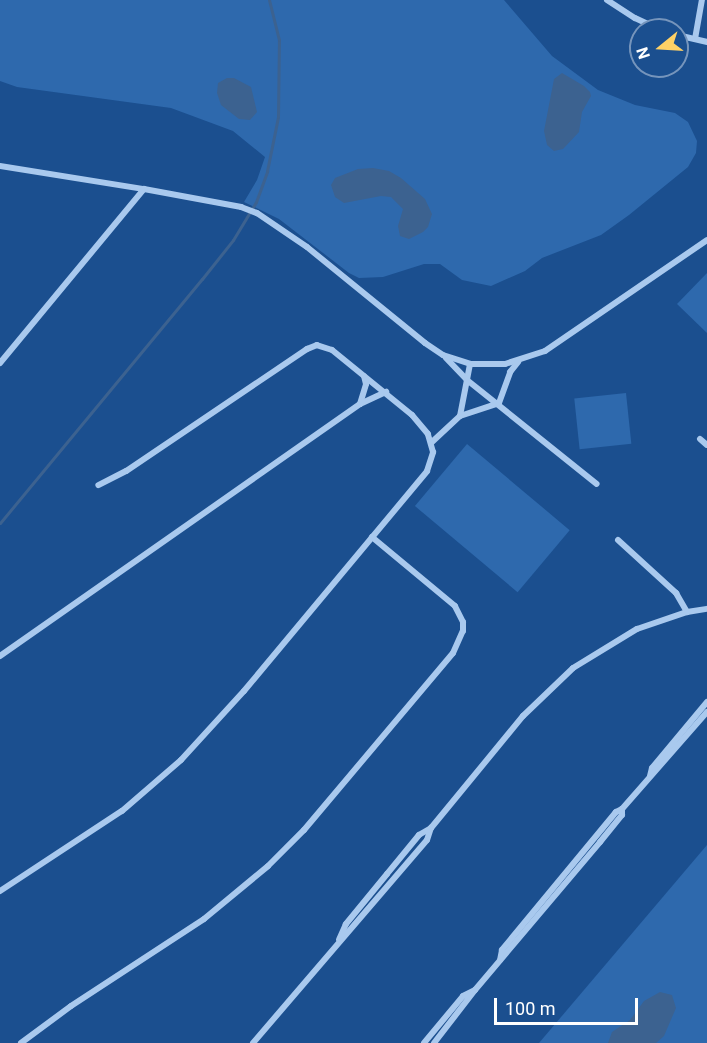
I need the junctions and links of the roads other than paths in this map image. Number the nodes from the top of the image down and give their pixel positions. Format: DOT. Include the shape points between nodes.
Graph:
graph roads {
  1 [pos="607,0"];
  2 [pos="702,0"];
  3 [pos="639,18"];
  4 [pos="689,38"];
  5 [pos="695,39"];
  6 [pos="707,42"];
  7 [pos="0,166"];
  8 [pos="144,189"];
  9 [pos="707,240"];
  10 [pos="444,355"];
  11 [pos="519,361"];
  12 [pos="0,363"];
  13 [pos="470,364"];
  14 [pos="363,375"];
  15 [pos="467,380"];
  16 [pos="386,392"];
  17 [pos="499,403"];
  18 [pos="360,404"];
  19 [pos="460,416"];
  20 [pos="700,439"];
  21 [pos="432,442"];
  22 [pos="707,445"];
  23 [pos="597,484"];
  24 [pos="98,485"];
  25 [pos="372,537"];
  26 [pos="618,540"];
  27 [pos="707,609"];
  28 [pos="687,612"];
  29 [pos="0,656"];
  30 [pos="707,702"];
  31 [pos="707,712"];
  32 [pos="650,776"];
  33 [pos="431,828"];
  34 [pos="387,874"];
  35 [pos="394,879"];
  36 [pos="0,891"];
  37 [pos="339,940"];
  38 [pos="475,990"];
  39 [pos="21,1043"];
  40 [pos="253,1043"];
  41 [pos="424,1043"];
  42 [pos="434,1043"];
  1 -- 3 [label="street"];
  2 -- 5 [label="street"];
  4 -- 5 [label="street"];
  5 -- 6 [label="street"];
  7 -- 8 [label="street"];
  8 -- 10 [label="street" via="257,213 307,247"];
  8 -- 12 [label="street"];
  9 -- 11 [label="street" via="554,346"];
  10 -- 13 [label="street"];
  10 -- 15 [label="street"];
  11 -- 13 [label="street"];
  11 -- 17 [label="street" via="510,372"];
  13 -- 15 [label="street"];
  14 -- 16 [label="street"];
  14 -- 18 [label="street" via="366,384"];
  14 -- 24 [label="street" via="332,350 314,346 126,471"];
  15 -- 17 [label="street"];
  15 -- 19 [label="street"];
  16 -- 18 [label="street"];
  16 -- 21 [label="street" via="417,420"];
  17 -- 19 [label="street"];
  17 -- 23 [label="street"];
  18 -- 29 [label="street"];
  19 -- 21 [label="street"];
  20 -- 22 [label="street"];
  21 -- 25 [label="street" via="434,452 427,471"];
  25 -- 36 [label="street" via="181,760 122,811"];
  25 -- 39 [label="street" via="454,606 463,622 463,631 453,653 317,815 268,866 196,925"];
  26 -- 28 [label="street" via="676,593"];
  27 -- 28 [label="street"];
  28 -- 33 [label="street" via="617,640 554,684"];
  30 -- 32 [label="street" via="652,768"];
  31 -- 32 [label="street"];
  32 -- 38 [label="street" via="616,812"];
  33 -- 34 [label="street" via="419,835"];
  33 -- 35 [label="street" via="427,840"];
  34 -- 35 [label="street"];
  34 -- 37 [label="street" via="346,924"];
  35 -- 37 [label="street"];
  37 -- 40 [label="street"];
  38 -- 41 [label="street" via="463,996"];
  38 -- 42 [label="street"];
}
